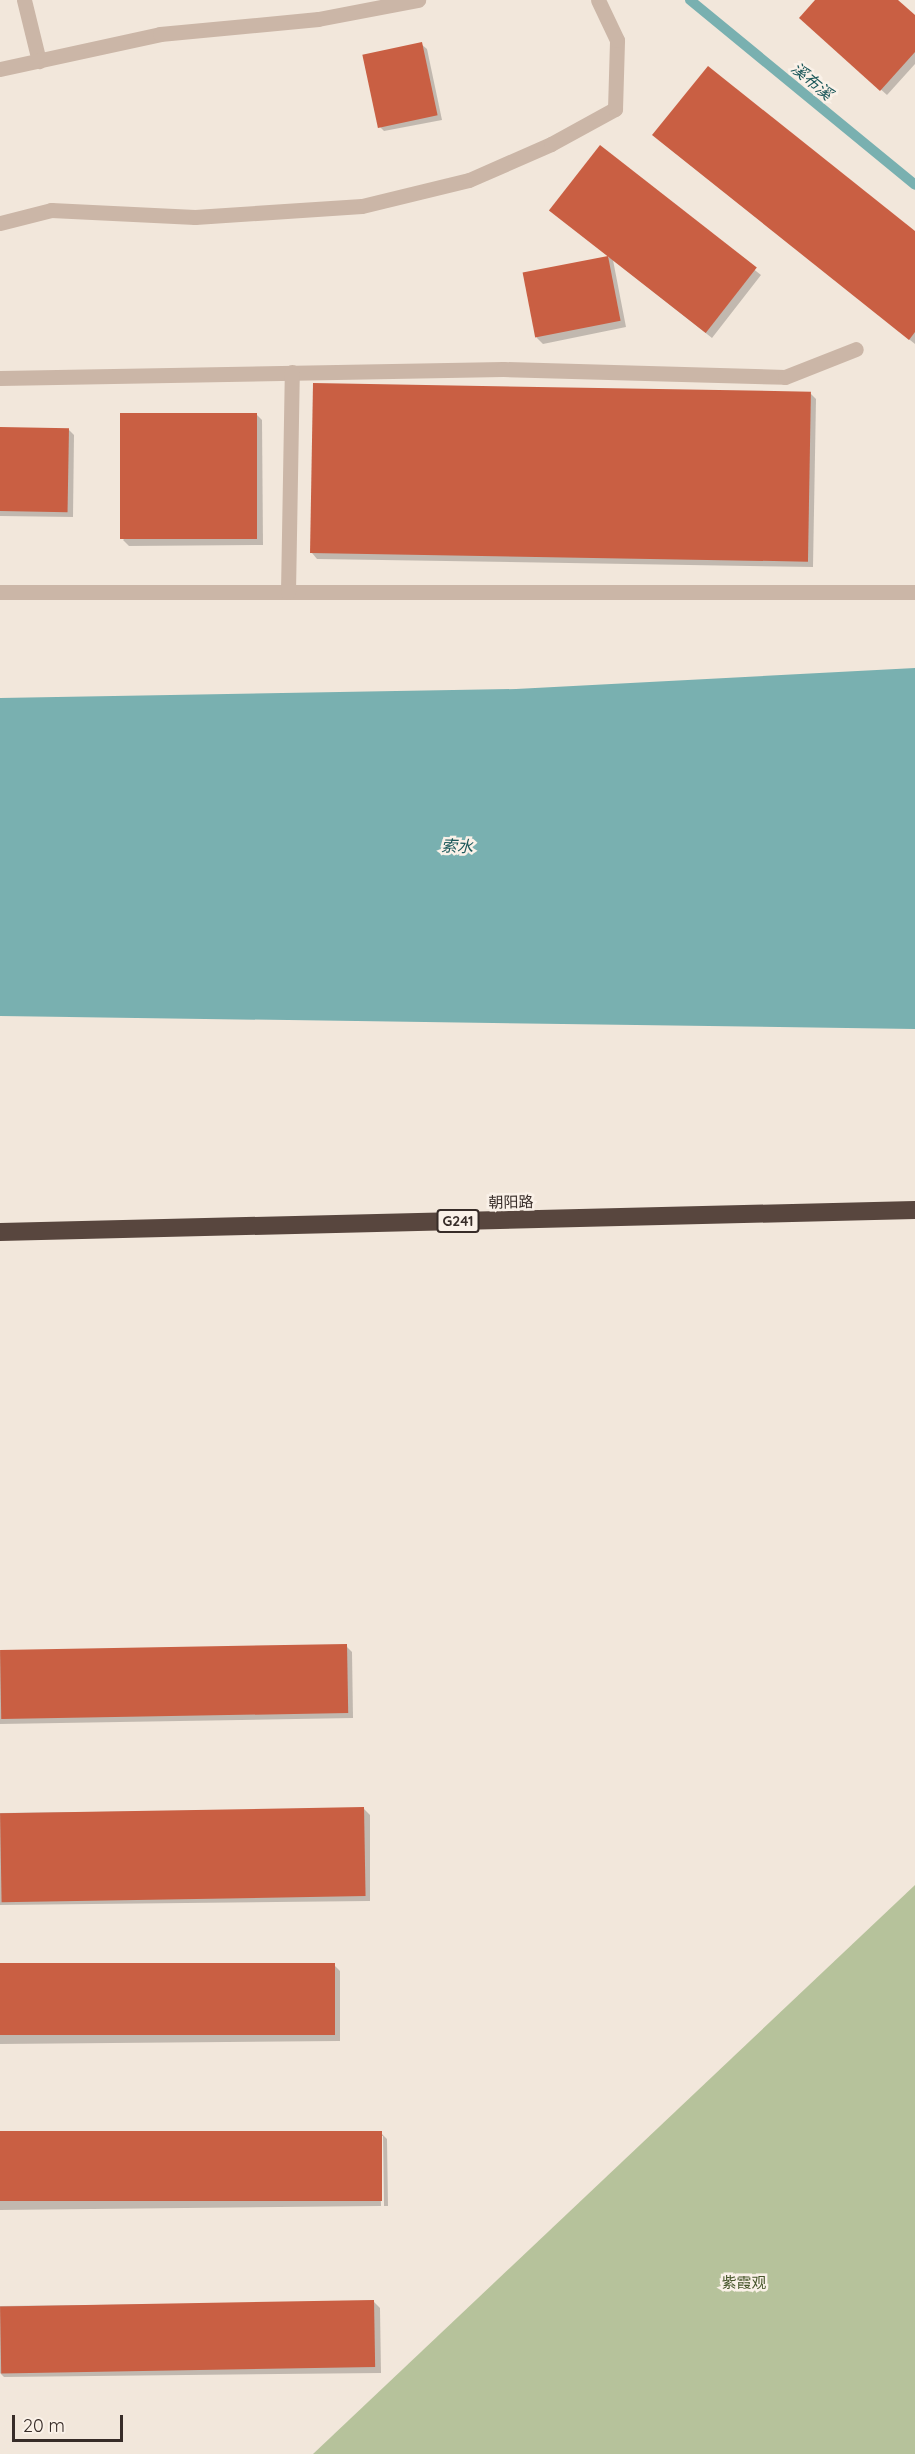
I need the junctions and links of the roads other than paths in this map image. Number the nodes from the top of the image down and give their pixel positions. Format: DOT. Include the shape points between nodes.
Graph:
graph roads {
  1 [pos="24,0"];
  2 [pos="418,0"];
  3 [pos="598,0"];
  4 [pos="39,61"];
  5 [pos="0,69"];
  6 [pos="0,223"];
  7 [pos="856,349"];
  8 [pos="292,372"];
  9 [pos="0,378"];
  10 [pos="0,592"];
  11 [pos="288,592"];
  12 [pos="915,592"];
  13 [pos="915,1210"];
  14 [pos="0,1232"];
  1 -- 4 [label="street"];
  2 -- 4 [label="street" via="318,19 160,34"];
  3 -- 6 [label="street" via="617,40 615,109 551,144 470,180 362,206 195,217 51,210"];
  4 -- 5 [label="street"];
  7 -- 8 [label="street" via="785,377 503,369"];
  8 -- 9 [label="street"];
  8 -- 11 [label="street"];
  10 -- 11 [label="street"];
  11 -- 12 [label="street"];
  13 -- 14 [label="highway, 朝阳路 / G241"];
}
